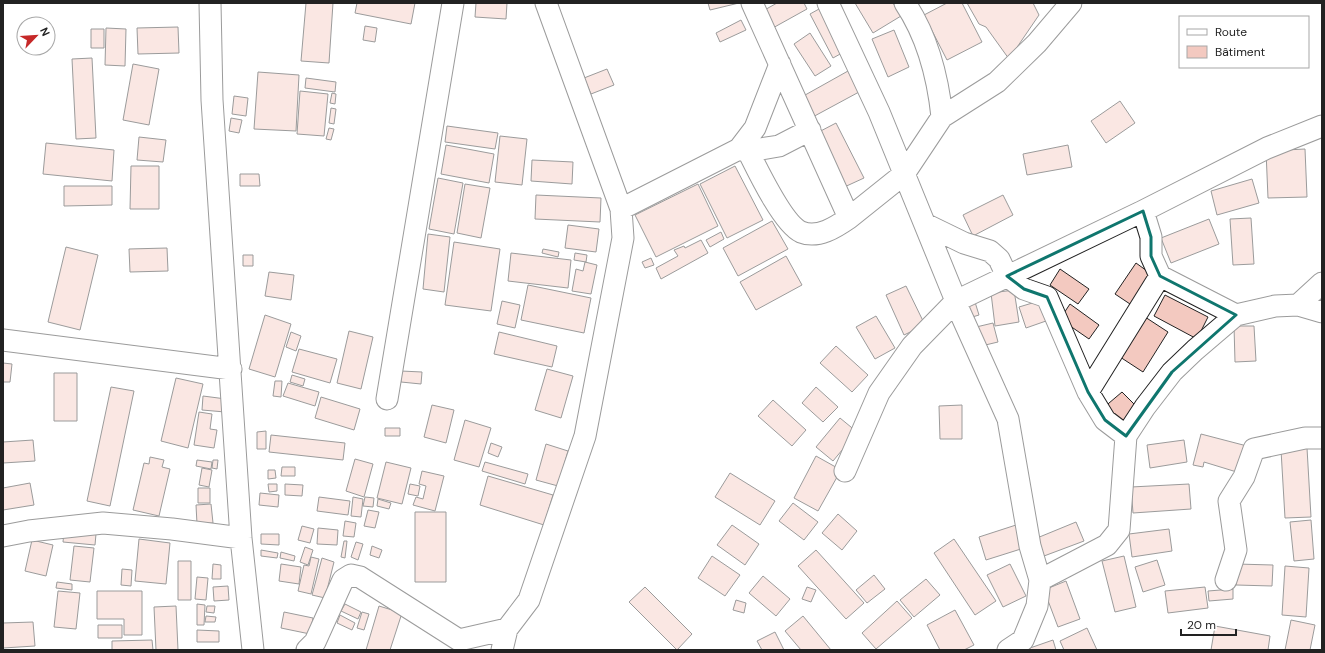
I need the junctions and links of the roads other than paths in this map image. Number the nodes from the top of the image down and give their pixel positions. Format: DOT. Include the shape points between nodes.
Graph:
graph roads {
  1 [pos="210,3"];
  2 [pos="453,3"];
  3 [pos="546,3"];
  4 [pos="752,3"];
  5 [pos="828,3"];
  6 [pos="904,3"];
  7 [pos="1071,3"];
  8 [pos="780,64"];
  9 [pos="942,117"];
  10 [pos="1322,126"];
  11 [pos="810,130"];
  12 [pos="743,150"];
  13 [pos="904,174"];
  14 [pos="621,209"];
  15 [pos="1143,211"];
  16 [pos="849,218"];
  17 [pos="925,224"];
  18 [pos="1007,276"];
  19 [pos="1160,276"];
  20 [pos="1322,283"];
  21 [pos="957,305"];
  22 [pos="1298,305"];
  23 [pos="1322,312"];
  24 [pos="1236,315"];
  25 [pos="3,340"];
  26 [pos="231,369"];
  27 [pos="1088,392"];
  28 [pos="387,399"];
  29 [pos="1126,436"];
  30 [pos="1322,438"];
  31 [pos="845,471"];
  32 [pos="3,536"];
  33 [pos="241,538"];
  34 [pos="1040,580"];
  35 [pos="1226,580"];
  36 [pos="507,629"];
  37 [pos="462,645"];
  38 [pos="253,650"];
  39 [pos="307,650"];
  40 [pos="502,650"];
  41 [pos="1008,650"];
  1 -- 26 [label="street" via="212,100"];
  2 -- 28 [label="street"];
  3 -- 14 [label="street"];
  4 -- 8 [label="street"];
  5 -- 13 [label="street" via="879,112"];
  6 -- 9 [label="street" via="925,43 939,89"];
  7 -- 9 [label="street" via="1037,43 997,82"];
  8 -- 11 [label="street"];
  8 -- 12 [label="street" via="756,128"];
  9 -- 13 [label="street"];
  10 -- 15 [label="street" via="1267,148"];
  11 -- 12 [label="street" via="780,146"];
  11 -- 16 [label="street"];
  12 -- 14 [label="street"];
  12 -- 16 [label="street" via="789,222 801,232 818,234 835,228"];
  13 -- 16 [label="street"];
  13 -- 17 [label="street"];
  14 -- 36 [label="street" via="622,238 585,436 529,600"];
  15 -- 18 [label="street"];
  15 -- 19 [label="street" via="1151,237 1151,256"];
  17 -- 18 [label="street" via="990,252 999,259"];
  17 -- 21 [label="street"];
  18 -- 21 [label="street"];
  18 -- 27 [label="street" via="1024,289 1047,298"];
  19 -- 24 [label="street"];
  19 -- 27 [label="street"];
  20 -- 22 [label="street"];
  21 -- 31 [label="street" via="912,346 879,393"];
  21 -- 34 [label="street" via="1008,419 1030,546"];
  22 -- 23 [label="street"];
  22 -- 24 [label="street" via="1276,306"];
  24 -- 29 [label="street" via="1172,372"];
  25 -- 26 [label="street"];
  26 -- 33 [label="street"];
  27 -- 29 [label="street" via="1105,420"];
  29 -- 34 [label="street" via="1119,530 1107,545"];
  30 -- 35 [label="street" via="1305,438 1254,449 1244,477 1229,501 1236,550"];
  32 -- 33 [label="street" via="29,530 103,523"];
  33 -- 38 [label="street"];
  34 -- 41 [label="street" via="1037,606 1023,640"];
  36 -- 37 [label="street"];
  36 -- 40 [label="street"];
  37 -- 39 [label="street" via="360,577 351,575 343,580 315,642"];
}
